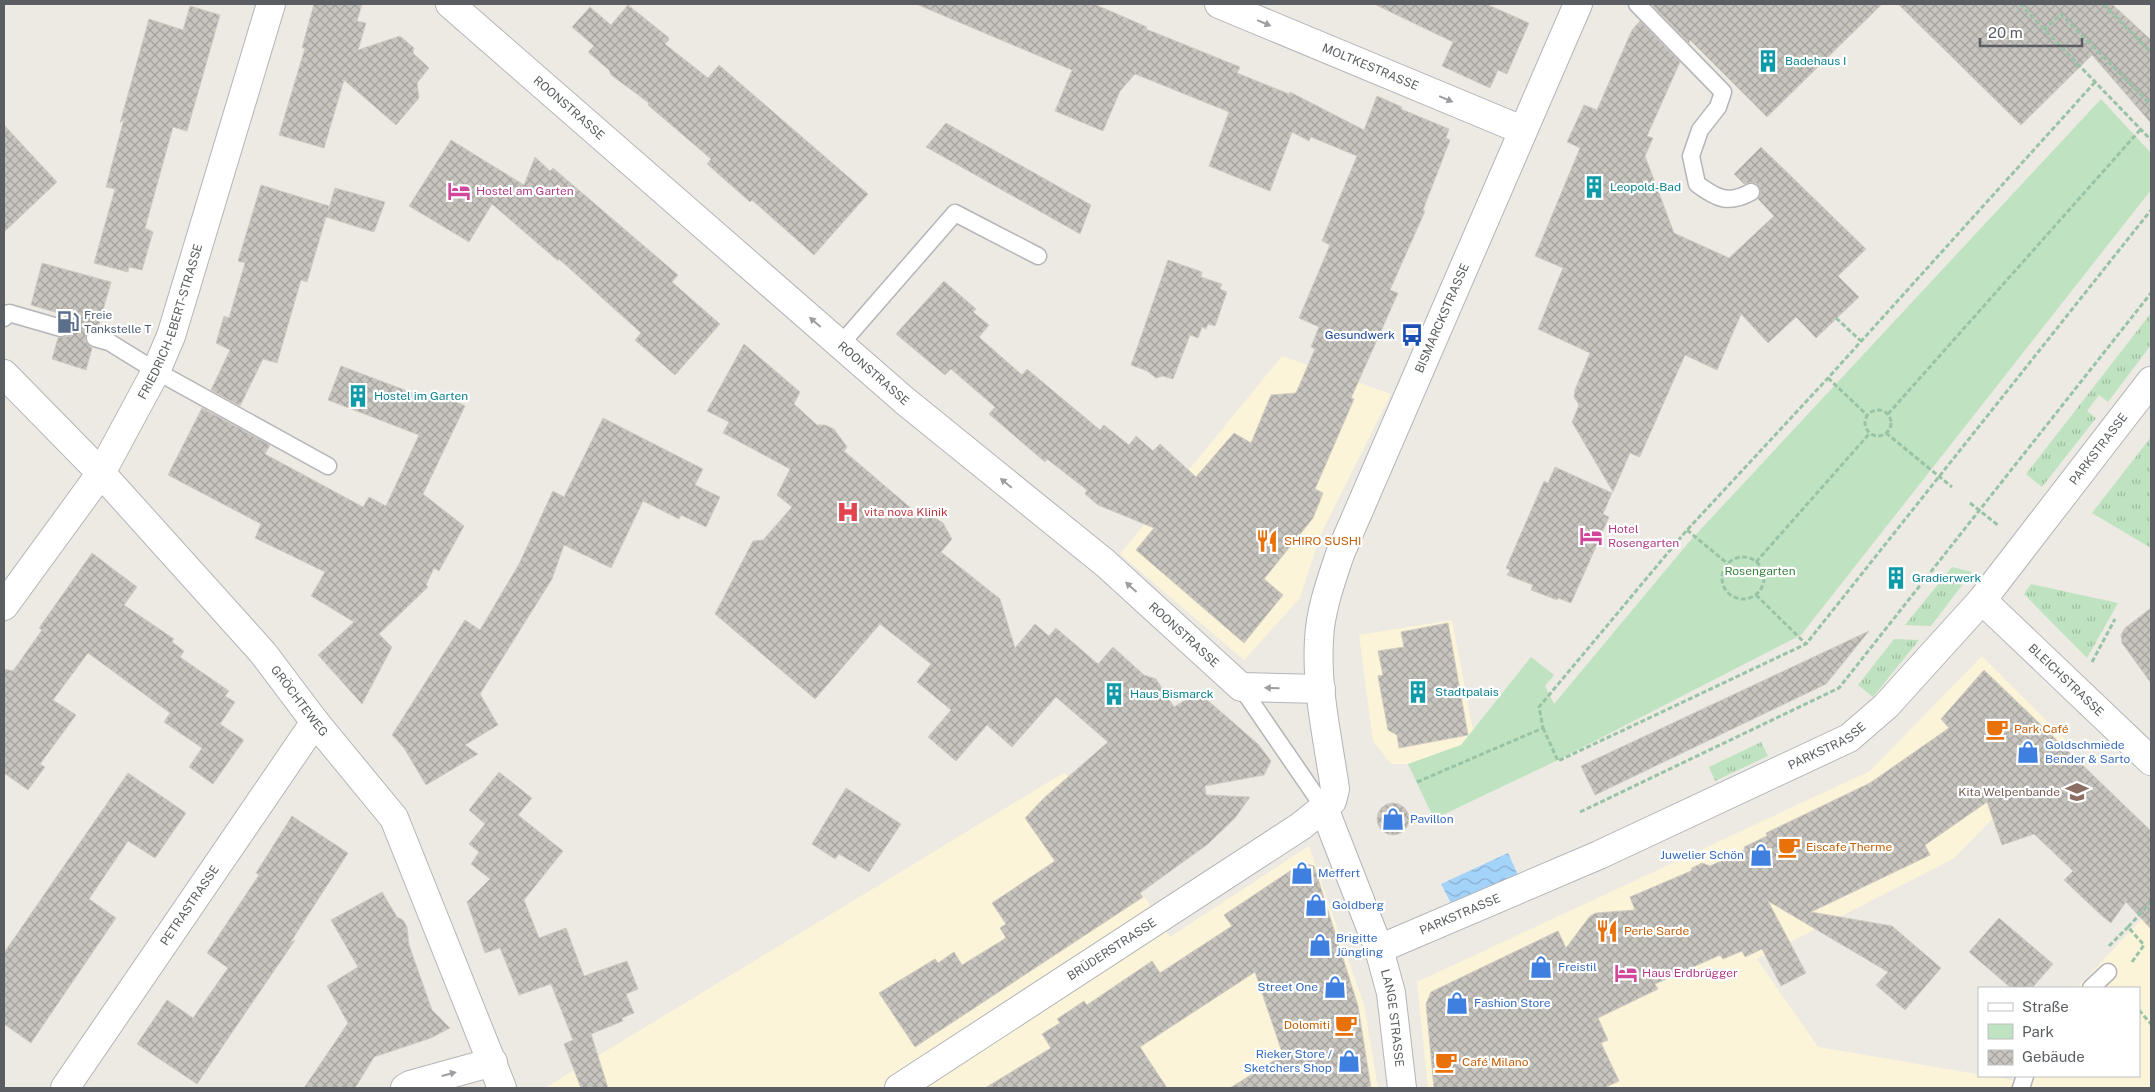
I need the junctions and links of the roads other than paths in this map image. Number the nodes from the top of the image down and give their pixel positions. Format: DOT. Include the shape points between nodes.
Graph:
graph roads {
  1 [pos="271,4"];
  2 [pos="450,4"];
  3 [pos="1219,4"];
  4 [pos="1637,4"];
  5 [pos="1579,5"];
  6 [pos="1522,130"];
  7 [pos="1750,192"];
  8 [pos="1038,256"];
  9 [pos="4,318"];
  10 [pos="61,328"];
  11 [pos="95,338"];
  12 [pos="840,345"];
  13 [pos="156,372"];
  14 [pos="4,374"];
  15 [pos="2151,381"];
  16 [pos="328,466"];
  17 [pos="101,472"];
  18 [pos="1982,600"];
  19 [pos="4,606"];
  20 [pos="1241,687"];
  21 [pos="1321,689"];
  22 [pos="315,722"];
  23 [pos="2151,761"];
  24 [pos="1324,808"];
  25 [pos="1379,949"];
  26 [pos="2108,972"];
  27 [pos="2092,987"];
  28 [pos="493,1062"];
  29 [pos="65,1088"];
  30 [pos="405,1088"];
  31 [pos="502,1088"];
  32 [pos="898,1088"];
  33 [pos="1402,1088"];
  1 -- 13 [label="street, FRIEDRICH-EBERT-STRASSE" via="170,336"];
  12 -- 2 [label="street, ROONSTRASSE, one-way"];
  3 -- 6 [label="street, MOLTKESTRASSE, one-way"];
  4 -- 7 [label="lane" via="1723,92 1718,107 1700,130 1691,156 1697,184 1716,198 1739,198"];
  5 -- 6 [label="street, BISMARCKSTRASSE"];
  6 -- 21 [label="street, BISMARCKSTRASSE" via="1340,554 1328,590 1318,639"];
  8 -- 12 [label="lane" via="955,213"];
  9 -- 10 [label="lane" via="9,313"];
  11 -- 13 [label="lane" via="109,342"];
  20 -- 12 [label="street, ROONSTRASSE, one-way" via="1105,563"];
  13 -- 16 [label="lane"];
  13 -- 17 [label="street, FRIEDRICH-EBERT-STRASSE"];
  14 -- 17 [label="street, GRÖCHTEWEG"];
  15 -- 18 [label="street, PARKSTRASSE"];
  17 -- 19 [label="street, FRIEDRICH-EBERT-STRASSE"];
  17 -- 22 [label="street, GRÖCHTEWEG" via="263,653"];
  18 -- 23 [label="street, BLEICHSTRASSE"];
  18 -- 25 [label="street, PARKSTRASSE" via="1886,706 1849,738 1599,855"];
  21 -- 20 [label="street, one-way"];
  20 -- 24 [label="lane"];
  21 -- 24 [label="street, BISMARCKSTRASSE" via="1335,789 1332,801"];
  22 -- 28 [label="street, GRÖCHTEWEG" via="394,818"];
  22 -- 29 [label="street, PETRASTRASSE"];
  24 -- 25 [label="street, LANGE STRASSE"];
  24 -- 32 [label="street, BRÜDERSTRASSE"];
  25 -- 33 [label="street, LANGE STRASSE" via="1391,993"];
  26 -- 27 [label="lane"];
  30 -- 28 [label="street, one-way"];
  28 -- 31 [label="street, GRÖCHTEWEG"];
}
